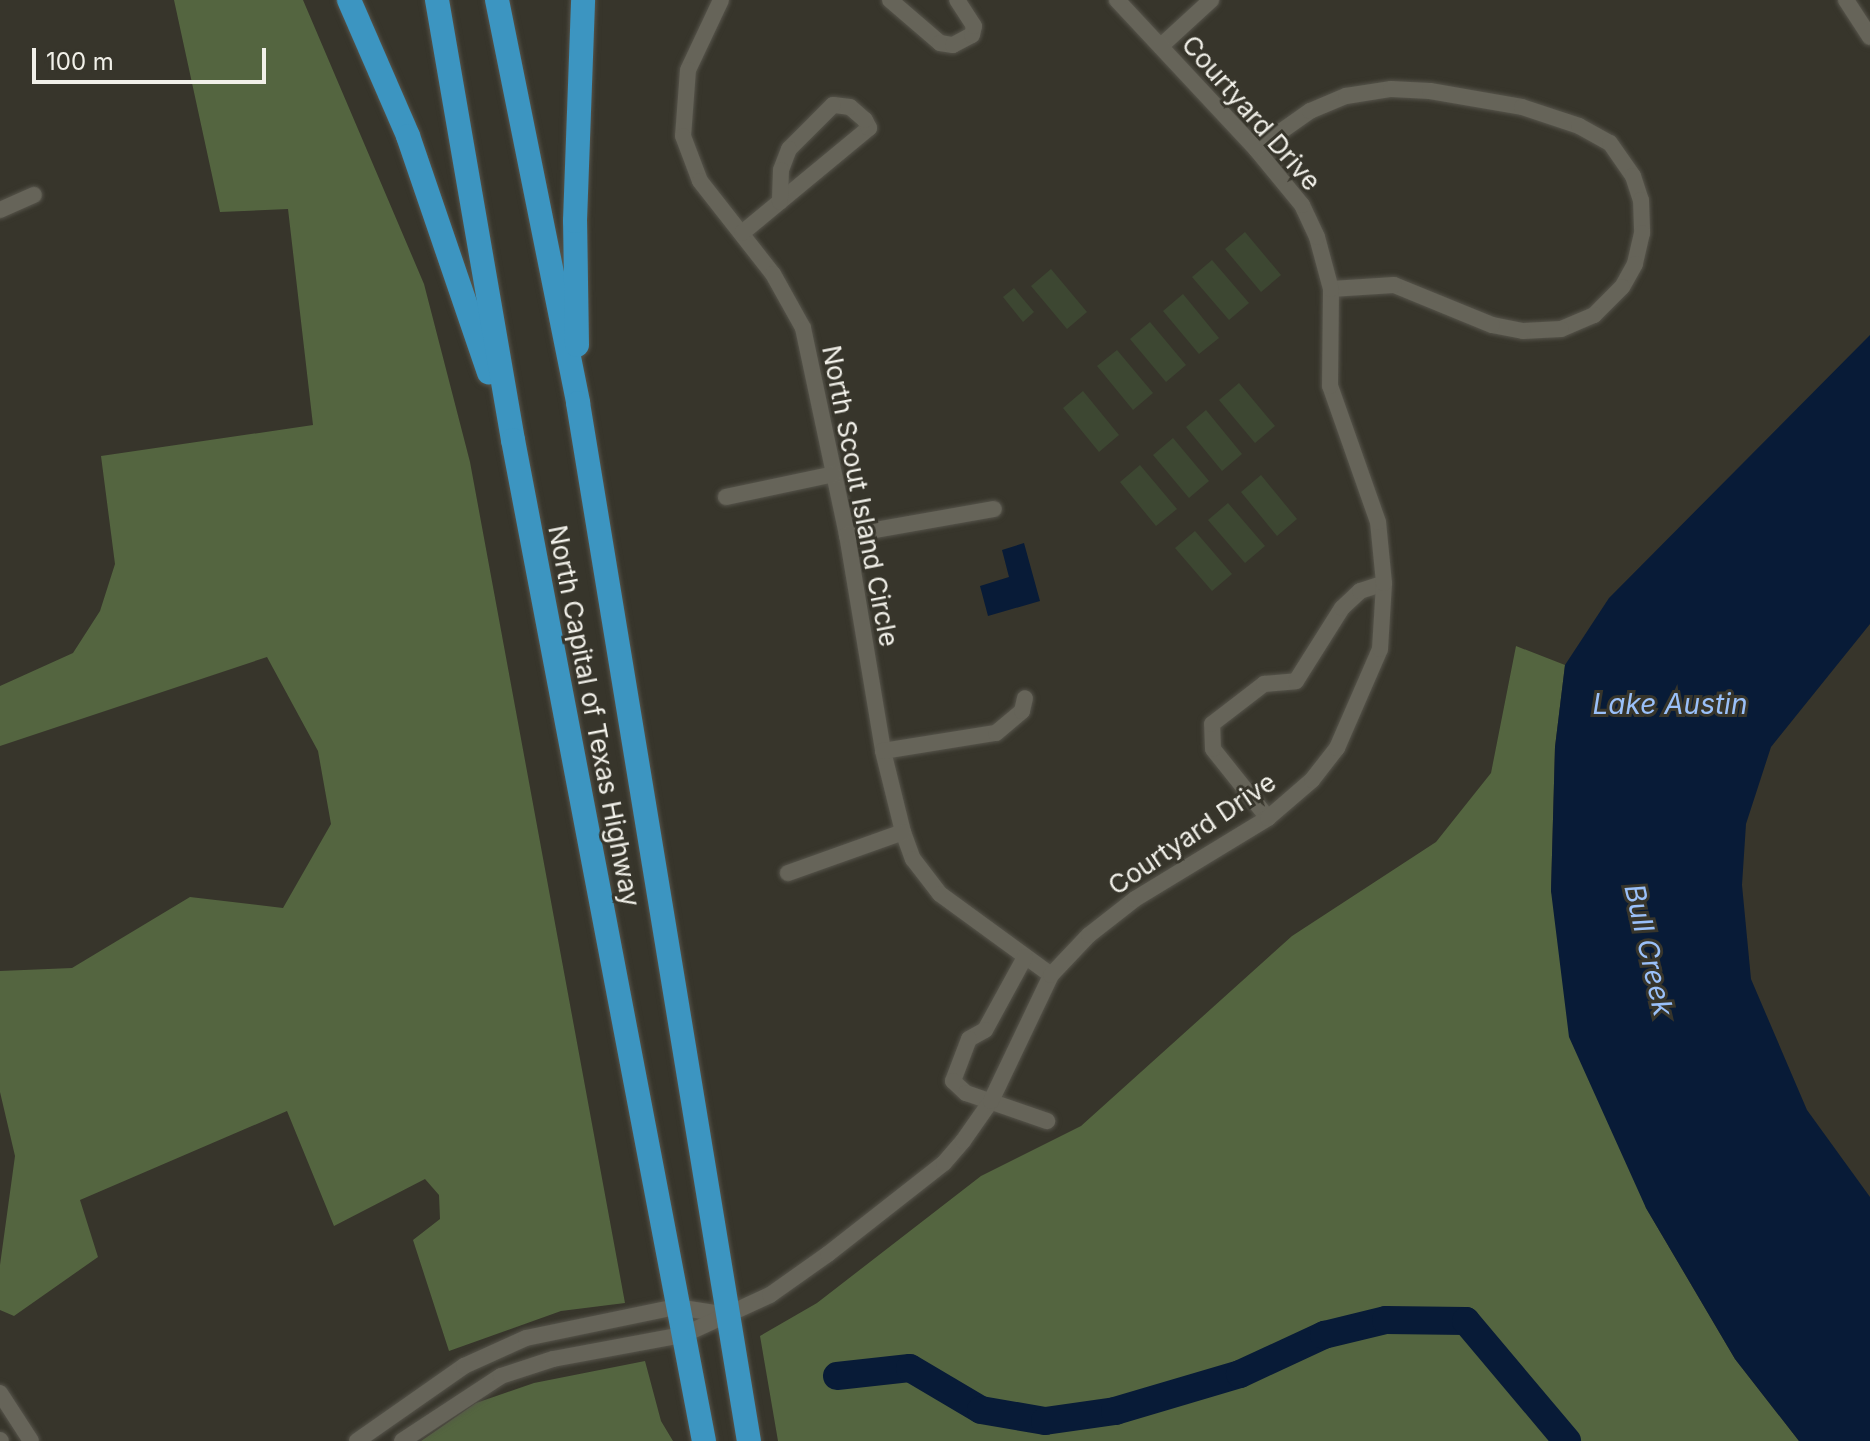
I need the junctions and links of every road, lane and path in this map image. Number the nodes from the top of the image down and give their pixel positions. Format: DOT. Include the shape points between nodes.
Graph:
graph roads {
  1 [pos="349,0"];
  2 [pos="437,0"];
  3 [pos="497,0"];
  4 [pos="583,0"];
  5 [pos="721,0"];
  6 [pos="890,0"];
  7 [pos="957,0"];
  8 [pos="1117,0"];
  9 [pos="1211,0"];
  10 [pos="1846,0"];
  11 [pos="1870,37"];
  12 [pos="1161,46"];
  13 [pos="1256,149"];
  14 [pos="34,195"];
  15 [pos="780,202"];
  16 [pos="0,210"];
  17 [pos="742,233"];
  18 [pos="1331,289"];
  19 [pos="578,403"];
  20 [pos="513,440"];
  21 [pos="834,474"];
  22 [pos="726,497"];
  23 [pos="994,509"];
  24 [pos="847,535"];
  25 [pos="1384,583"];
  26 [pos="1025,698"];
  27 [pos="883,751"];
  28 [pos="1268,818"];
  29 [pos="903,832"];
  30 [pos="788,873"];
  31 [pos="1025,957"];
  32 [pos="1051,975"];
  33 [pos="991,1101"];
  34 [pos="1047,1121"];
  35 [pos="676,1307"];
  36 [pos="731,1315"];
  37 [pos="683,1335"];
  38 [pos="0,1393"];
  39 [pos="31,1441"];
  40 [pos="357,1441"];
  41 [pos="402,1441"];
  42 [pos="704,1441"];
  43 [pos="749,1441"];
  1 -- 20 [label="highway" via="408,136"];
  2 -- 20 [label="highway, North Capital of Texas Highway"];
  3 -- 19 [label="highway, North Capital of Texas Highway"];
  4 -- 19 [label="highway" via="575,221"];
  5 -- 17 [label="street, North Scout Island Circle" via="688,70 683,136 700,181"];
  6 -- 7 [label="street" via="940,43 953,45 972,35 974,26"];
  8 -- 12 [label="street, Courtyard Drive"];
  9 -- 12 [label="street"];
  10 -- 11 [label="street"];
  12 -- 13 [label="street, Courtyard Drive"];
  13 -- 18 [label="street, Courtyard Drive" via="1302,205"];
  13 -- 18 [label="street" via="1310,111 1346,96 1391,89 1430,91 1522,107 1579,126 1610,143 1633,176 1641,200 1642,233 1635,264 1622,287 1594,315 1561,329 1523,331 1492,325 1394,285"];
  14 -- 16 [label="street"];
  15 -- 15 [label="street" via="781,170 789,149 833,105 850,107 865,120 869,128"];
  15 -- 17 [label="street"];
  17 -- 21 [label="street, North Scout Island Circle" via="803,328"];
  18 -- 25 [label="street, Courtyard Drive" via="1330,386 1378,522"];
  19 -- 36 [label="highway, North Capital of Texas Highway"];
  20 -- 35 [label="highway, North Capital of Texas Highway"];
  21 -- 22 [label="street"];
  21 -- 24 [label="street, North Scout Island Circle"];
  23 -- 24 [label="street"];
  24 -- 27 [label="street, North Scout Island Circle"];
  25 -- 28 [label="street, Courtyard Drive" via="1380,649 1337,748 1312,780"];
  25 -- 28 [label="street" via="1360,591 1342,608 1296,681 1264,684 1212,724 1213,749"];
  26 -- 27 [label="street" via="1022,711 996,733"];
  27 -- 29 [label="street, North Scout Island Circle"];
  28 -- 32 [label="street, Courtyard Drive" via="1135,899 1089,935"];
  29 -- 30 [label="street"];
  29 -- 31 [label="street, North Scout Island Circle" via="913,859 940,894"];
  31 -- 32 [label="street, North Scout Island Circle"];
  31 -- 33 [label="street" via="985,1030 969,1039 957,1064 953,1081 966,1093"];
  32 -- 33 [label="street, Courtyard Drive"];
  33 -- 34 [label="street"];
  33 -- 36 [label="street, Courtyard Drive" via="944,1163 799,1275"];
  35 -- 36 [label="street"];
  35 -- 37 [label="highway, North Capital of Texas Highway"];
  35 -- 40 [label="street" via="526,1338 498,1349"];
  36 -- 37 [label="street, Courtyard Drive"];
  36 -- 43 [label="highway, North Capital of Texas Highway"];
  37 -- 41 [label="street, Courtyard Drive" via="553,1359 501,1376"];
  37 -- 42 [label="highway, North Capital of Texas Highway"];
  38 -- 39 [label="street"];
}
